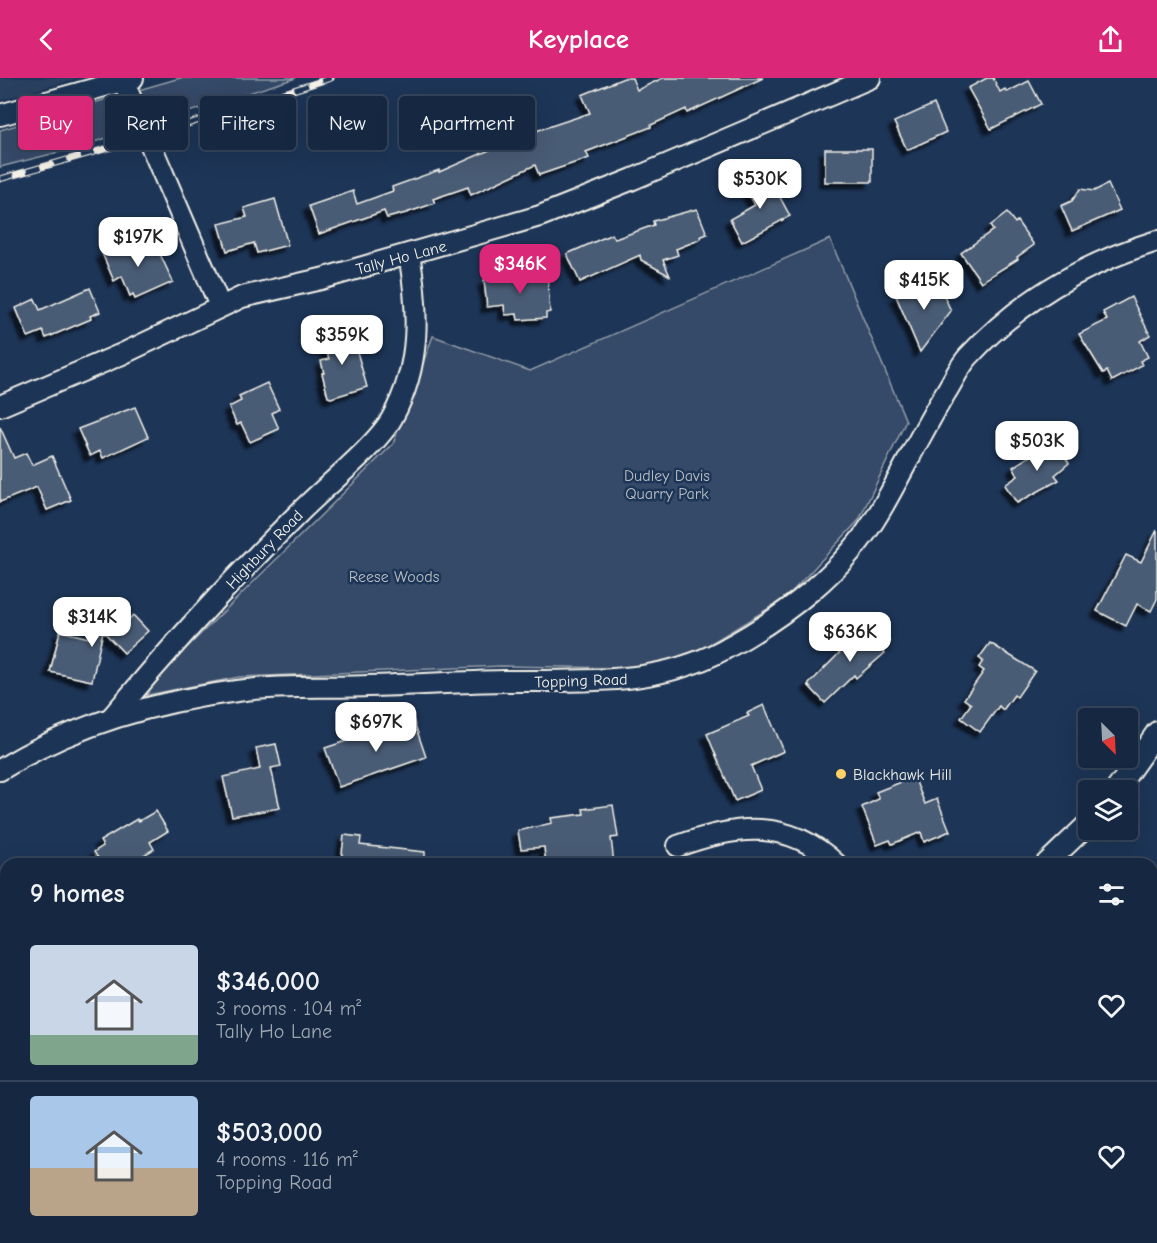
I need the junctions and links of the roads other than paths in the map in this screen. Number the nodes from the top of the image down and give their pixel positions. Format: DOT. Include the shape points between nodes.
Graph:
graph roads {
  1 [pos="870,78"];
  2 [pos="126,79"];
  3 [pos="0,115"];
  4 [pos="1157,241"];
  5 [pos="409,254"];
  6 [pos="220,306"];
  7 [pos="0,406"];
  8 [pos="111,718"];
  9 [pos="1157,732"];
  10 [pos="0,770"];
  11 [pos="1123,780"];
  12 [pos="1078,833"];
  13 [pos="678,846"];
  14 [pos="828,858"];
  15 [pos="1052,858"];
  1 -- 5 [label="street, Tally Ho Lane" via="540,216"];
  2 -- 3 [label="street"];
  2 -- 6 [label="street"];
  4 -- 8 [label="street, Topping Road" via="1076,272 1012,314 966,360 863,535 786,612 722,651 679,668 634,678 240,690 138,708"];
  5 -- 6 [label="street, Tally Ho Lane"];
  5 -- 8 [label="street, Highbury Road" via="417,312 414,354 392,420 219,596"];
  6 -- 7 [label="street, Tally Ho Lane" via="122,354"];
  8 -- 10 [label="street, Highbury Road"];
  9 -- 11 [label="street"];
  12 -- 15 [label="street"];
  13 -- 14 [label="street" via="728,830 766,829 807,842"];
}
